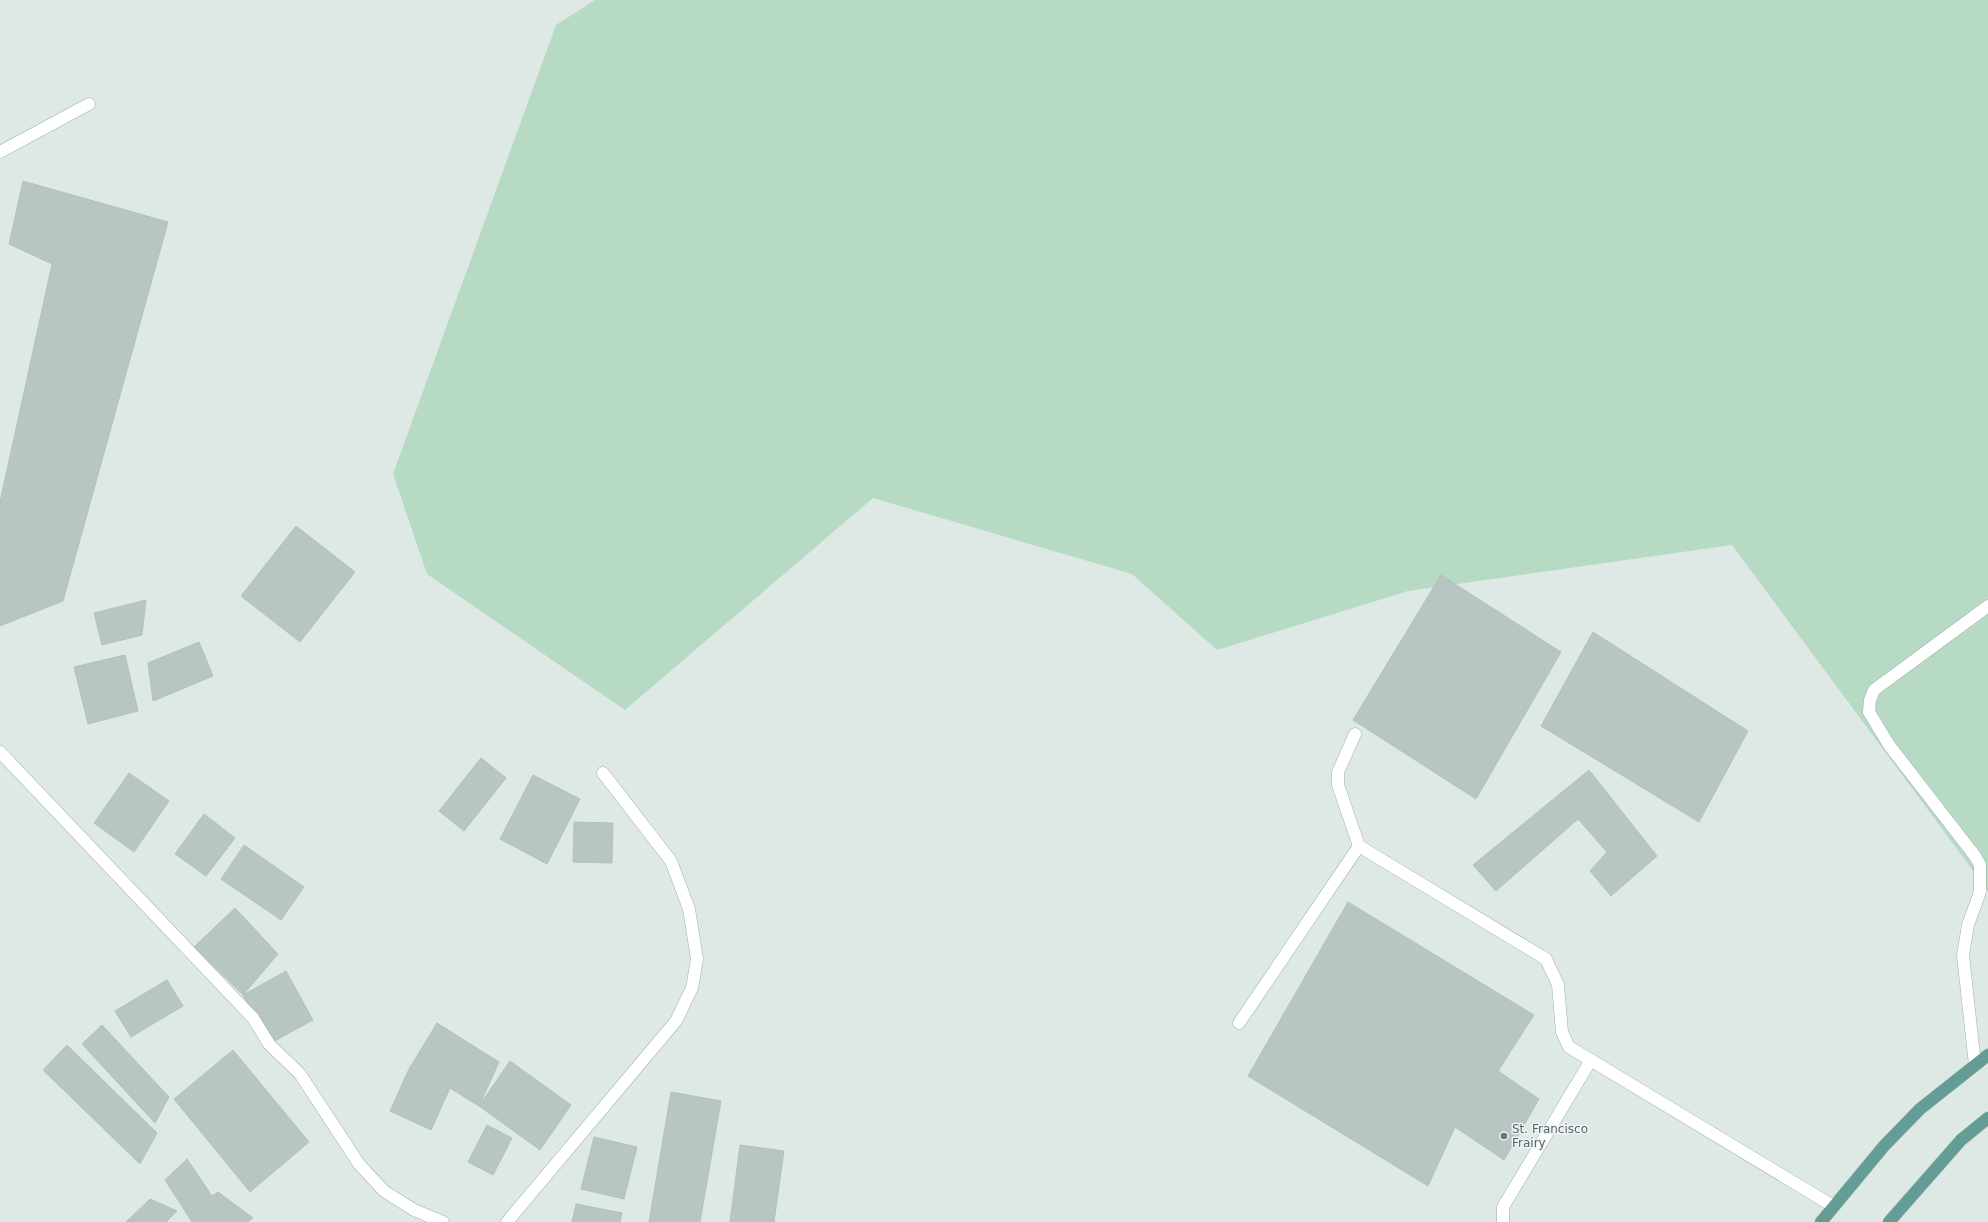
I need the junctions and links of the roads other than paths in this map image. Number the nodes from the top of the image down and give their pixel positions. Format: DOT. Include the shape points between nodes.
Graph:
graph roads {
  1 [pos="89,104"];
  2 [pos="0,152"];
  3 [pos="1988,606"];
  4 [pos="1355,734"];
  5 [pos="0,752"];
  6 [pos="603,772"];
  7 [pos="1359,846"];
  8 [pos="1239,1023"];
  9 [pos="1988,1055"];
  10 [pos="1591,1060"];
  11 [pos="1975,1065"];
  12 [pos="1988,1118"];
  13 [pos="1833,1206"];
  14 [pos="443,1222"];
  15 [pos="507,1222"];
  16 [pos="1503,1222"];
  17 [pos="1822,1222"];
  18 [pos="1889,1222"];
  1 -- 2 [label="street"];
  3 -- 11 [label="street" via="1874,690 1869,712 1889,746 1980,865 1980,892 1968,925 1963,955"];
  4 -- 7 [label="street" via="1338,772 1338,786"];
  5 -- 14 [label="street" via="253,1018 269,1044 300,1074 359,1164 384,1191 414,1210"];
  6 -- 15 [label="street" via="670,861 689,909 697,959 692,988 676,1021"];
  7 -- 8 [label="street"];
  7 -- 10 [label="street" via="1546,958 1558,985 1562,1032 1569,1047"];
  9 -- 11 [label="main road"];
  10 -- 13 [label="street"];
  10 -- 16 [label="street" via="1503,1207"];
  11 -- 13 [label="main road" via="1920,1109 1884,1146"];
  12 -- 18 [label="main road" via="1961,1140"];
  13 -- 17 [label="main road"];
}
